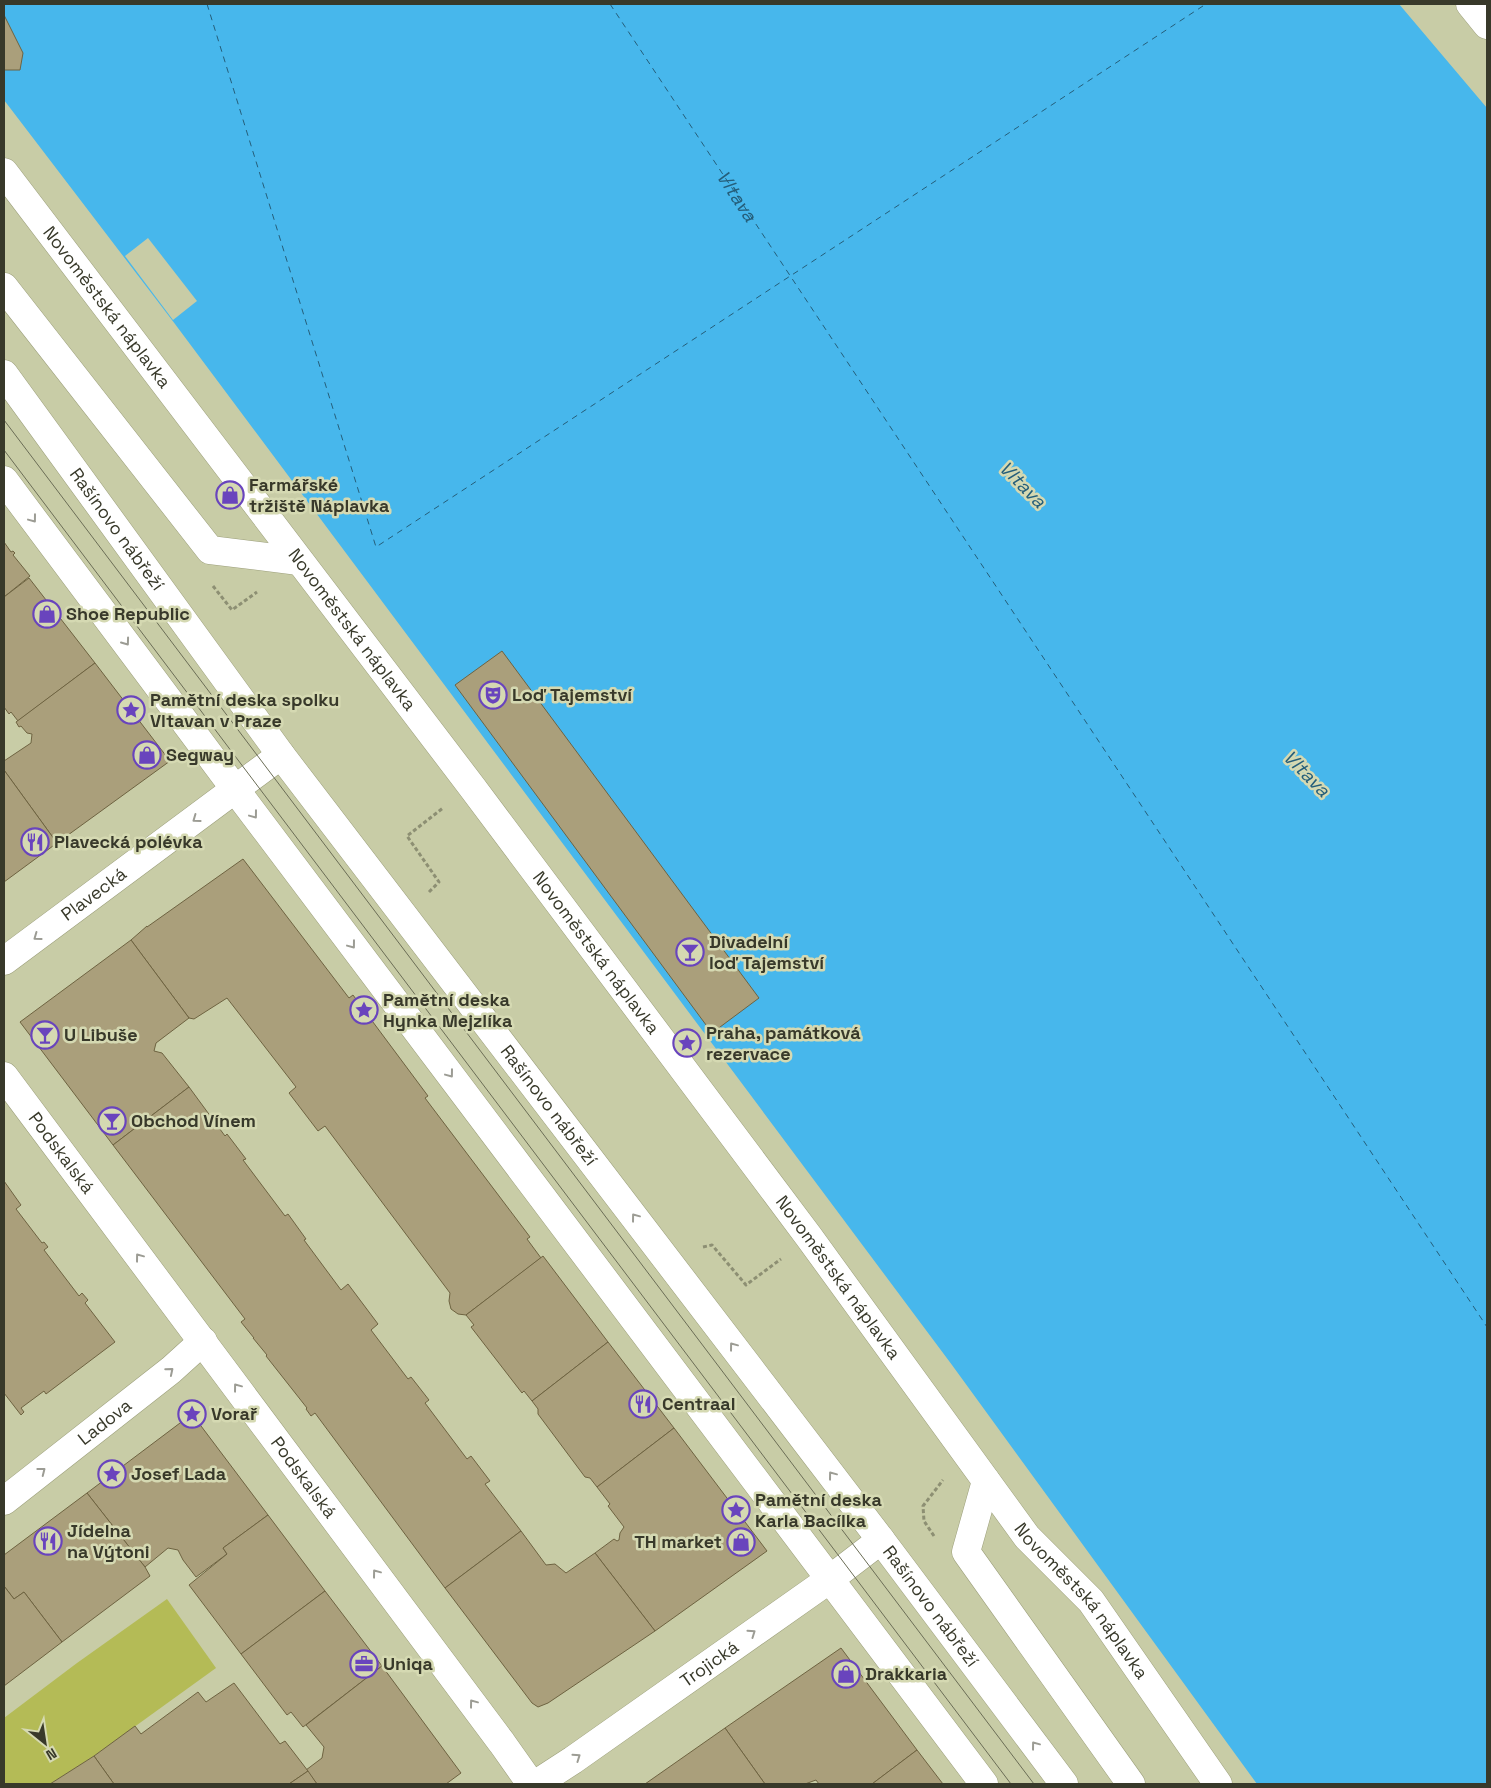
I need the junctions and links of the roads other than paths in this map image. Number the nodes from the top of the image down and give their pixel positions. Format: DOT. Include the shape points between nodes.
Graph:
graph roads {
  1 [pos="1470,4"];
  2 [pos="1487,25"];
  3 [pos="4,172"];
  4 [pos="4,287"];
  5 [pos="4,374"];
  6 [pos="4,480"];
  7 [pos="300,561"];
  8 [pos="281,755"];
  9 [pos="235,789"];
  10 [pos="4,962"];
  11 [pos="4,1076"];
  12 [pos="203,1341"];
  13 [pos="986,1481"];
  14 [pos="4,1501"];
  15 [pos="881,1540"];
  16 [pos="830,1579"];
  17 [pos="531,1784"];
  18 [pos="536,1784"];
  19 [pos="984,1784"];
  20 [pos="1064,1784"];
  21 [pos="1131,1784"];
  22 [pos="1218,1784"];
  1 -- 2 [label="street"];
  3 -- 7 [label="street, Novoměstská náplavka"];
  4 -- 7 [label="street" via="210,550"];
  5 -- 8 [label="street, Rašínovo nábřeží"];
  6 -- 9 [label="street, one-way"];
  7 -- 13 [label="street, Novoměstská náplavka" via="810,1238"];
  8 -- 9 [label="street, Plavecká"];
  15 -- 8 [label="street, Rašínovo nábřeží, one-way"];
  9 -- 10 [label="street, Plavecká, one-way"];
  9 -- 16 [label="street, one-way"];
  12 -- 11 [label="street, Podskalská, one-way"];
  14 -- 12 [label="street, Ladova, one-way" via="172,1370"];
  17 -- 12 [label="street, Podskalská, one-way"];
  13 -- 21 [label="street" via="966,1552"];
  13 -- 22 [label="street, Novoměstská náplavka" via="1027,1537 1091,1600"];
  15 -- 16 [label="street, Trojická"];
  20 -- 15 [label="street, Rašínovo nábřeží, one-way"];
  18 -- 16 [label="street, Trojická, one-way"];
  16 -- 19 [label="street"];
}
